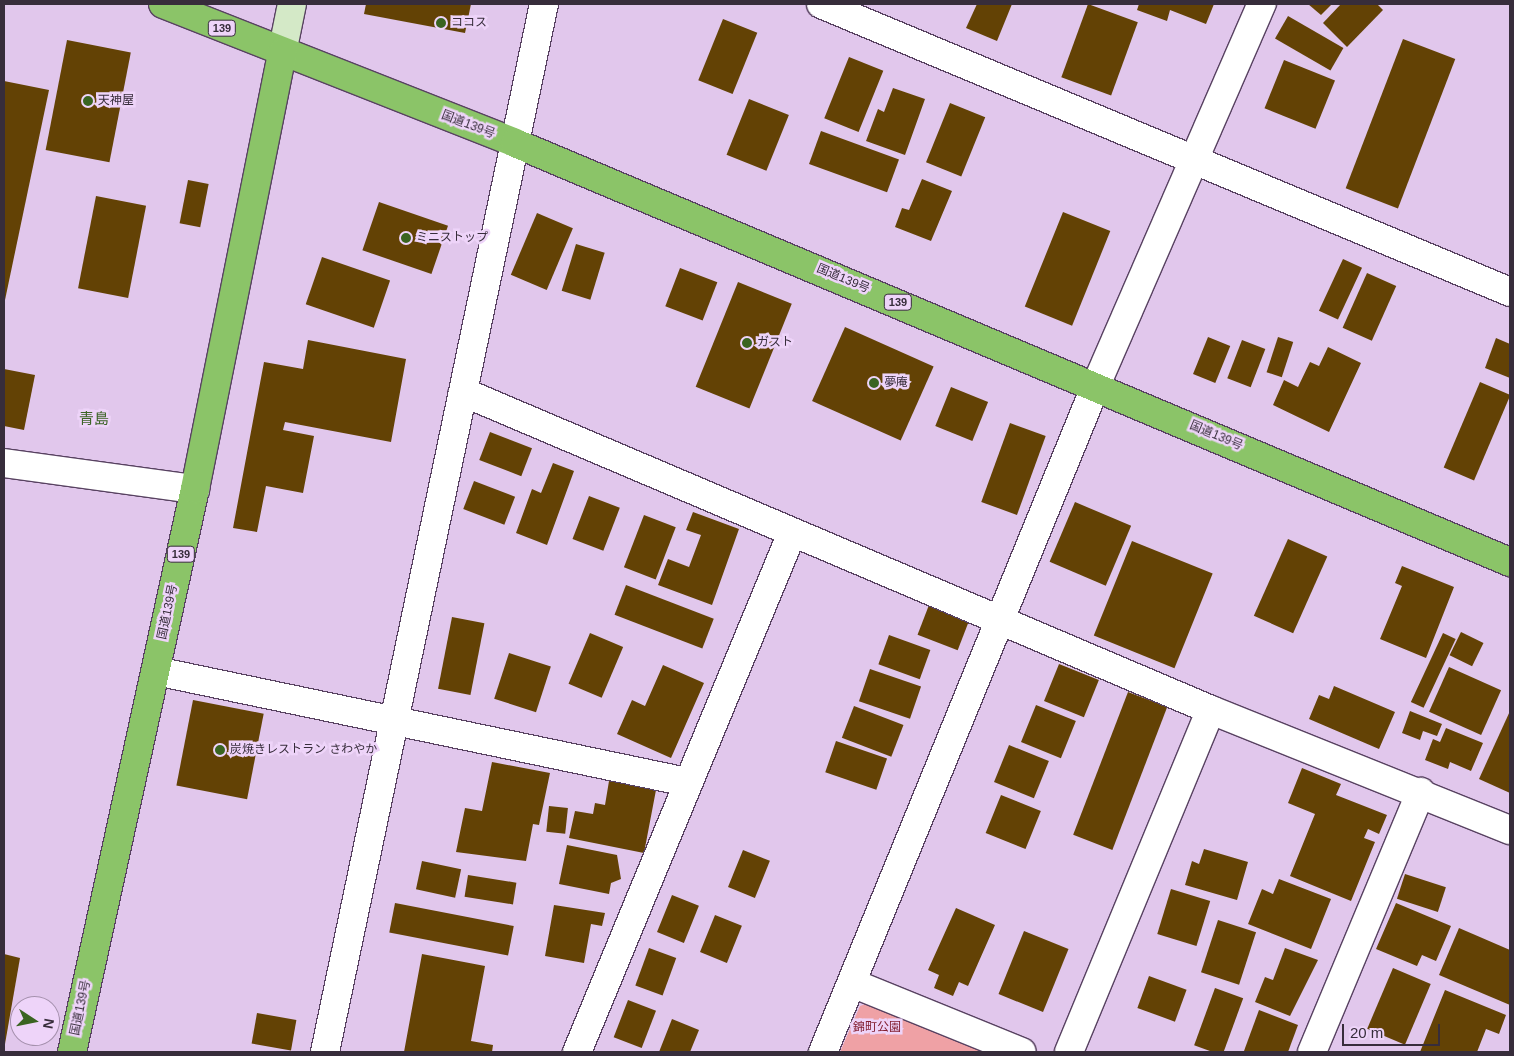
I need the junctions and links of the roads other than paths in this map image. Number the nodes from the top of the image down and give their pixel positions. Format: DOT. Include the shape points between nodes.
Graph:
graph roads {
  1 [pos="163,4"];
  2 [pos="292,4"];
  3 [pos="544,4"];
  4 [pos="821,4"];
  5 [pos="1262,4"];
  6 [pos="282,53"];
  7 [pos="515,143"];
  8 [pos="1193,161"];
  9 [pos="1510,292"];
  10 [pos="1096,385"];
  11 [pos="463,392"];
  12 [pos="4,463"];
  13 [pos="195,489"];
  14 [pos="792,533"];
  15 [pos="1510,562"];
  16 [pos="1003,621"];
  17 [pos="156,671"];
  18 [pos="1211,710"];
  19 [pos="394,720"];
  20 [pos="687,782"];
  21 [pos="1421,792"];
  22 [pos="1510,830"];
  23 [pos="852,983"];
  24 [pos="72,1052"];
  25 [pos="325,1052"];
  26 [pos="577,1052"];
  27 [pos="824,1052"];
  28 [pos="1022,1052"];
  29 [pos="1069,1052"];
  30 [pos="1312,1052"];
  1 -- 6 [label="highway, 国道139号 / 139"];
  2 -- 6 [label="main road"];
  3 -- 7 [label="street"];
  4 -- 8 [label="street"];
  5 -- 8 [label="street"];
  6 -- 7 [label="highway, 国道139号 / 139"];
  6 -- 13 [label="highway, 国道139号 / 139"];
  7 -- 10 [label="highway, 国道139号 / 139"];
  7 -- 11 [label="street"];
  8 -- 9 [label="street"];
  8 -- 10 [label="street"];
  10 -- 15 [label="highway, 国道139号 / 139"];
  10 -- 16 [label="street"];
  11 -- 14 [label="street"];
  11 -- 19 [label="street"];
  12 -- 13 [label="street"];
  13 -- 17 [label="highway, 国道139号 / 139"];
  14 -- 16 [label="street"];
  14 -- 20 [label="street"];
  16 -- 18 [label="street"];
  16 -- 23 [label="street"];
  17 -- 19 [label="street"];
  17 -- 24 [label="highway, 国道139号 / 139"];
  18 -- 21 [label="street"];
  18 -- 29 [label="street"];
  19 -- 20 [label="street"];
  19 -- 25 [label="street"];
  20 -- 26 [label="street"];
  21 -- 22 [label="street"];
  21 -- 30 [label="street"];
  23 -- 27 [label="street"];
  23 -- 28 [label="street"];
}
